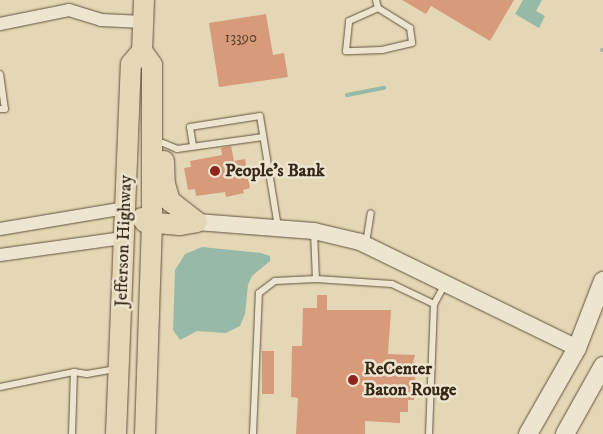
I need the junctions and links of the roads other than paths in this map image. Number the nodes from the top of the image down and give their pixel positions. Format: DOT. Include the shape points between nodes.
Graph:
graph roads {
  1 [pos="144,0"];
  2 [pos="376,0"];
  3 [pos="378,8"];
  4 [pos="143,22"];
  5 [pos="0,24"];
  6 [pos="142,52"];
  7 [pos="0,74"];
  8 [pos="152,85"];
  9 [pos="130,91"];
  10 [pos="0,110"];
  11 [pos="263,137"];
  12 [pos="163,143"];
  13 [pos="193,146"];
  14 [pos="125,208"];
  15 [pos="371,213"];
  16 [pos="198,222"];
  17 [pos="152,223"];
  18 [pos="0,229"];
  19 [pos="278,229"];
  20 [pos="314,231"];
  21 [pos="124,238"];
  22 [pos="366,245"];
  23 [pos="0,255"];
  24 [pos="316,279"];
  25 [pos="603,281"];
  26 [pos="446,283"];
  27 [pos="434,304"];
  28 [pos="577,348"];
  29 [pos="148,365"];
  30 [pos="603,366"];
  31 [pos="119,368"];
  32 [pos="565,371"];
  33 [pos="74,372"];
  34 [pos="0,387"];
  35 [pos="566,432"];
  36 [pos="72,434"];
  37 [pos="116,434"];
  38 [pos="145,434"];
  39 [pos="253,434"];
  40 [pos="428,434"];
  41 [pos="528,434"];
  1 -- 4 [label="main road, Jefferson Highway"];
  2 -- 3 [label="lane"];
  3 -- 3 [label="lane" via="349,21 346,51 382,50 412,42 410,28"];
  4 -- 5 [label="street" via="101,20 69,10"];
  4 -- 6 [label="main road, Jefferson Highway"];
  6 -- 8 [label="main road, Jefferson Highway" via="152,66"];
  6 -- 9 [label="main road, Jefferson Highway" via="131,64"];
  7 -- 10 [label="lane" via="4,109"];
  8 -- 12 [label="main road" via="162,98"];
  8 -- 17 [label="main road, Jefferson Highway"];
  9 -- 14 [label="main road, Jefferson Highway"];
  9 -- 17 [label="main road" via="139,104 140,215 145,222"];
  11 -- 13 [label="lane" via="208,147"];
  11 -- 13 [label="lane" via="260,116 190,127"];
  11 -- 19 [label="lane"];
  12 -- 13 [label="lane" via="177,149"];
  12 -- 16 [label="main road" via="167,193 175,206"];
  14 -- 18 [label="street"];
  14 -- 21 [label="main road, Jefferson Highway"];
  14 -- 29 [label="main road" via="134,246 133,317 137,346"];
  15 -- 22 [label="lane"];
  16 -- 17 [label="main road" via="180,225"];
  16 -- 19 [label="street"];
  17 -- 29 [label="main road, Jefferson Highway"];
  19 -- 20 [label="street"];
  20 -- 22 [label="street"];
  20 -- 24 [label="lane"];
  21 -- 23 [label="street"];
  21 -- 31 [label="main road, Jefferson Highway"];
  22 -- 26 [label="street"];
  24 -- 27 [label="lane" via="392,284"];
  24 -- 39 [label="lane" via="275,281 259,293"];
  25 -- 28 [label="main road"];
  26 -- 27 [label="lane"];
  26 -- 28 [label="street"];
  27 -- 40 [label="lane"];
  28 -- 32 [label="main road"];
  29 -- 38 [label="main road, Jefferson Highway"];
  30 -- 35 [label="main road"];
  31 -- 33 [label="lane" via="87,374"];
  31 -- 37 [label="main road, Jefferson Highway"];
  32 -- 35 [label="main road" via="576,378 580,386 567,417"];
  32 -- 41 [label="main road"];
  33 -- 34 [label="lane"];
  33 -- 36 [label="lane"];
}
